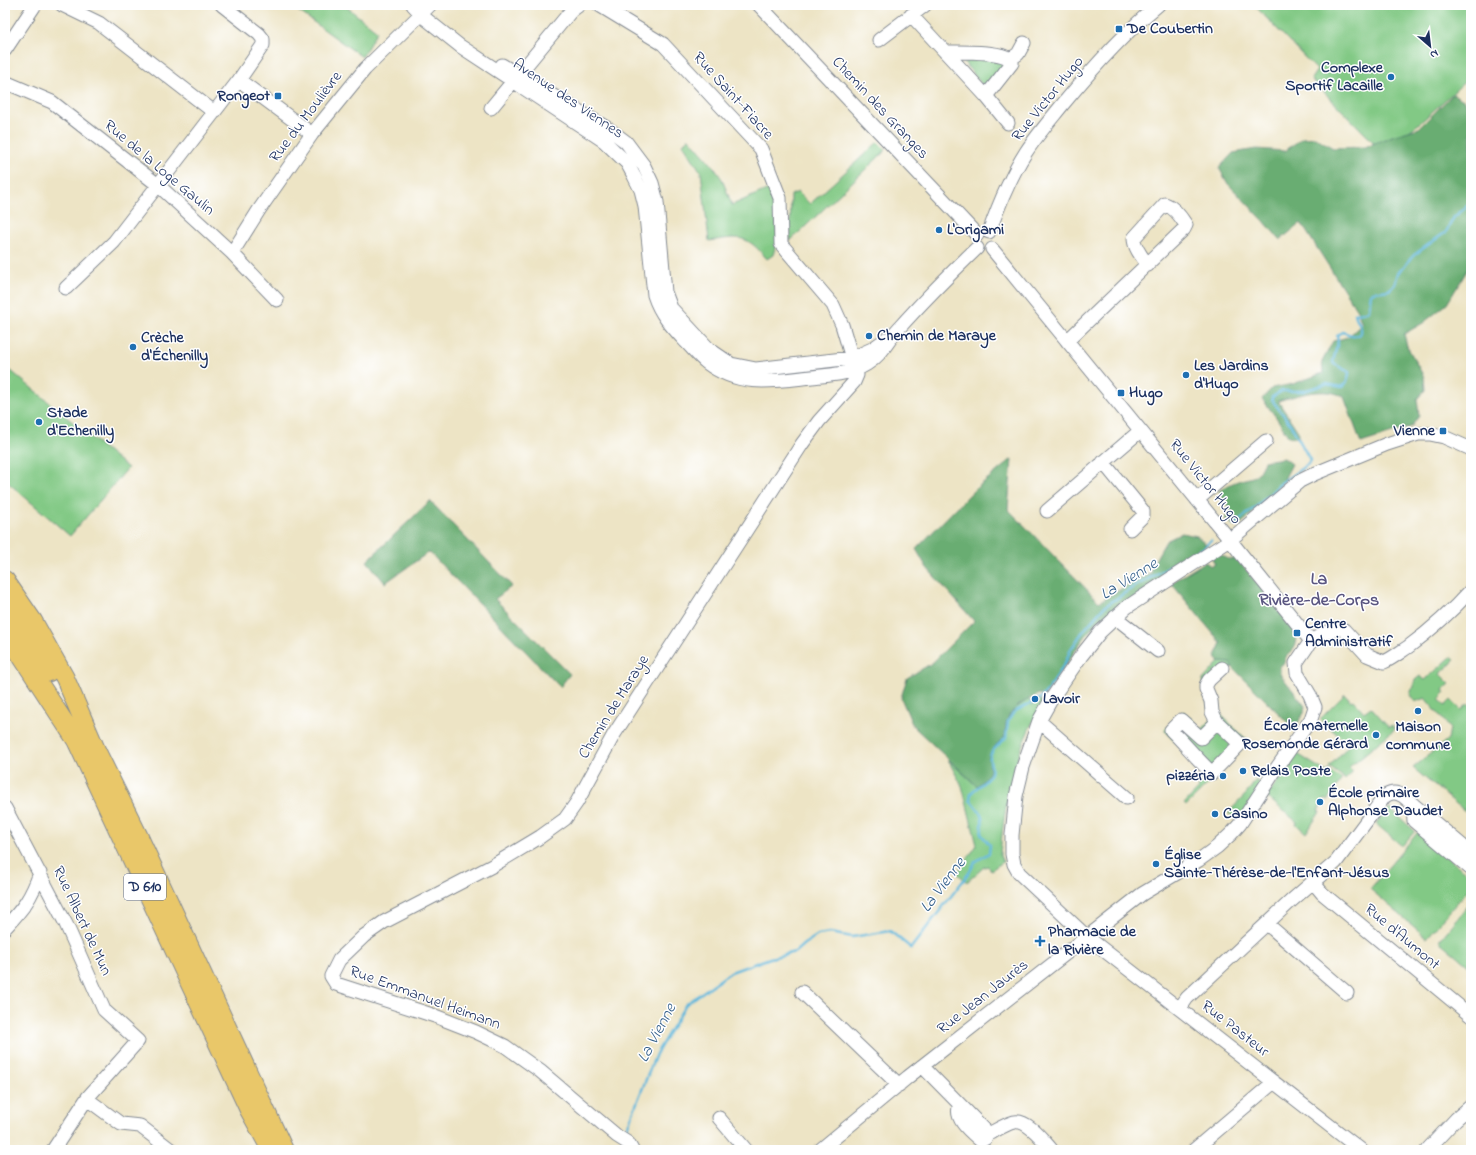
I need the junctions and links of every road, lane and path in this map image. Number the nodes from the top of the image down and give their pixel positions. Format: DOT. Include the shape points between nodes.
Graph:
graph roads {
  1 [pos="35,5"];
  2 [pos="62,5"];
  3 [pos="222,5"];
  4 [pos="579,5"];
  5 [pos="599,5"];
  6 [pos="759,5"];
  7 [pos="925,5"];
  8 [pos="1158,5"];
  9 [pos="422,8"];
  10 [pos="911,16"];
  11 [pos="879,40"];
  12 [pos="1024,43"];
  13 [pos="5,50"];
  14 [pos="945,52"];
  15 [pos="1010,59"];
  16 [pos="516,79"];
  17 [pos="239,80"];
  18 [pos="5,82"];
  19 [pos="986,96"];
  20 [pos="491,108"];
  21 [pos="214,112"];
  22 [pos="1008,123"];
  23 [pos="312,134"];
  24 [pos="158,185"];
  25 [pos="983,233"];
  26 [pos="976,248"];
  27 [pos="992,249"];
  28 [pos="232,253"];
  29 [pos="1148,265"];
  30 [pos="66,288"];
  31 [pos="277,300"];
  32 [pos="1067,341"];
  33 [pos="854,364"];
  34 [pos="1140,431"];
  35 [pos="1266,441"];
  36 [pos="1471,449"];
  37 [pos="1103,462"];
  38 [pos="1197,500"];
  39 [pos="1048,511"];
  40 [pos="1130,529"];
  41 [pos="1230,540"];
  42 [pos="5,580"];
  43 [pos="1471,590"];
  44 [pos="5,608"];
  45 [pos="1116,617"];
  46 [pos="5,631"];
  47 [pos="1311,640"];
  48 [pos="1158,651"];
  49 [pos="1222,668"];
  50 [pos="1039,721"];
  51 [pos="1217,722"];
  52 [pos="1201,738"];
  53 [pos="1190,749"];
  54 [pos="97,752"];
  55 [pos="1127,798"];
  56 [pos="1413,804"];
  57 [pos="5,808"];
  58 [pos="1471,853"];
  59 [pos="1471,869"];
  60 [pos="40,873"];
  61 [pos="1313,882"];
  62 [pos="56,904"];
  63 [pos="26,905"];
  64 [pos="1267,924"];
  65 [pos="5,928"];
  66 [pos="1087,937"];
  67 [pos="336,984"];
  68 [pos="802,992"];
  69 [pos="1347,993"];
  70 [pos="1180,1008"];
  71 [pos="1471,1016"];
  72 [pos="922,1066"];
  73 [pos="1274,1082"];
  74 [pos="899,1085"];
  75 [pos="87,1099"];
  76 [pos="1471,1106"];
  77 [pos="719,1118"];
  78 [pos="1051,1148"];
  79 [pos="53,1150"];
  80 [pos="171,1150"];
  81 [pos="271,1150"];
  82 [pos="284,1150"];
  83 [pos="632,1150"];
  84 [pos="746,1150"];
  85 [pos="820,1150"];
  86 [pos="1194,1150"];
  87 [pos="1361,1150"];
  88 [pos="1427,1150"];
  1 -- 13 [label="street"];
  2 -- 21 [label="street" via="99,23"];
  3 -- 17 [label="street" via="263,39 263,45"];
  4 -- 16 [label="street" via="571,11"];
  5 -- 33 [label="street, Rue Saint-Fiacre" via="663,44 761,149 780,198 780,244 833,305"];
  6 -- 25 [label="street, Chemin des Granges"];
  7 -- 10 [label="street"];
  8 -- 25 [label="street, Rue Victor Hugo" via="1136,24 1053,116 1012,176"];
  9 -- 16 [label="street, Avenue des Viennes" via="435,26 447,35 470,45"];
  9 -- 23 [label="street, Rue du Moulièvre" via="365,69"];
  10 -- 11 [label="street"];
  10 -- 14 [label="street"];
  12 -- 15 [label="street" via="1018,54"];
  14 -- 15 [label="street" via="976,52"];
  14 -- 19 [label="street"];
  15 -- 19 [label="street" via="1012,63"];
  16 -- 20 [label="street"];
  16 -- 33 [label="street, Avenue des Viennes" via="610,130 626,142 644,166 657,202 665,292 672,308 709,349 732,364 756,369"];
  17 -- 21 [label="street"];
  17 -- 23 [label="street"];
  18 -- 24 [label="street, Rue de la Loge Gaulin" via="52,102"];
  19 -- 22 [label="street"];
  21 -- 24 [label="street"];
  23 -- 28 [label="street, Rue du Moulièvre"];
  24 -- 28 [label="street, Rue de la Loge Gaulin"];
  24 -- 30 [label="street" via="114,242"];
  25 -- 26 [label="street" via="974,241"];
  25 -- 27 [label="street" via="994,238"];
  26 -- 27 [label="street" via="984,252"];
  26 -- 33 [label="street, Avenue des Viennes" via="897,330"];
  27 -- 32 [label="street, Rue Victor Hugo"];
  28 -- 31 [label="street, Rue de la Loge Gaulin"];
  29 -- 32 [label="street"];
  32 -- 34 [label="street, Rue Victor Hugo"];
  33 -- 67 [label="street, Chemin de Maraye" via="857,375 854,382 802,444 613,736 577,802 564,819 492,866 390,918 364,936 338,960 331,976"];
  34 -- 37 [label="street"];
  34 -- 38 [label="street, Rue Victor Hugo"];
  35 -- 38 [label="street"];
  36 -- 41 [label="street" via="1430,434 1418,434 1387,444 1300,481"];
  37 -- 39 [label="street"];
  37 -- 40 [label="street" via="1142,511 1143,516"];
  38 -- 41 [label="street, Rue Victor Hugo"];
  41 -- 45 [label="street, Rue Victor Hugo" via="1127,606"];
  41 -- 47 [label="street"];
  42 -- 54 [label="highway" via="33,621 65,678"];
  43 -- 47 [label="street" via="1421,637 1384,662 1367,655 1344,630 1339,628"];
  44 -- 54 [label="highway, D 610" via="47,670"];
  45 -- 48 [label="street"];
  45 -- 50 [label="street, Rue Victor Hugo" via="1081,656"];
  46 -- 81 [label="highway, D 610" via="76,740 249,1110"];
  47 -- 66 [label="street, Rue Jean Jaurès" via="1296,663 1297,673 1315,707 1311,719 1240,824 1215,849 1142,894"];
  49 -- 51 [label="street" via="1206,685"];
  50 -- 55 [label="street"];
  50 -- 66 [label="street, Rue Victor Hugo" via="1016,796 1012,835 1014,864 1019,873"];
  51 -- 52 [label="street"];
  51 -- 53 [label="street" via="1240,744 1212,773"];
  52 -- 53 [label="street"];
  52 -- 53 [label="street" via="1181,720 1171,730"];
  54 -- 82 [label="highway, D 610"];
  56 -- 58 [label="street"];
  56 -- 59 [label="street" via="1414,821"];
  56 -- 61 [label="street" via="1396,792 1385,796 1336,862"];
  57 -- 60 [label="street, Rue Albert de Mun"];
  60 -- 62 [label="street, Rue Albert de Mun"];
  60 -- 63 [label="street"];
  61 -- 64 [label="street"];
  61 -- 71 [label="street, Rue d'Aumont" via="1322,893"];
  62 -- 63 [label="street" via="38,899"];
  62 -- 75 [label="street, Rue Albert de Mun" via="104,1010 138,1041"];
  63 -- 65 [label="street"];
  64 -- 69 [label="street"];
  64 -- 70 [label="street"];
  66 -- 70 [label="street, Rue Pasteur"];
  66 -- 72 [label="street, Rue Jean Jaurès"];
  67 -- 83 [label="street, Rue Emmanuel Heimann" via="435,1016 505,1046 540,1071 628,1143"];
  68 -- 74 [label="street"];
  70 -- 73 [label="street, Rue Pasteur"];
  72 -- 74 [label="street, Rue Jean Jaurès"];
  72 -- 78 [label="street" via="987,1132 991,1133 1018,1121 1029,1127"];
  73 -- 86 [label="street"];
  73 -- 87 [label="street, Rue Pasteur"];
  74 -- 85 [label="street, Rue Jean Jaurès"];
  75 -- 79 [label="street"];
  75 -- 80 [label="street" via="121,1124 140,1126"];
  76 -- 88 [label="street"];
  77 -- 84 [label="street"];
}
